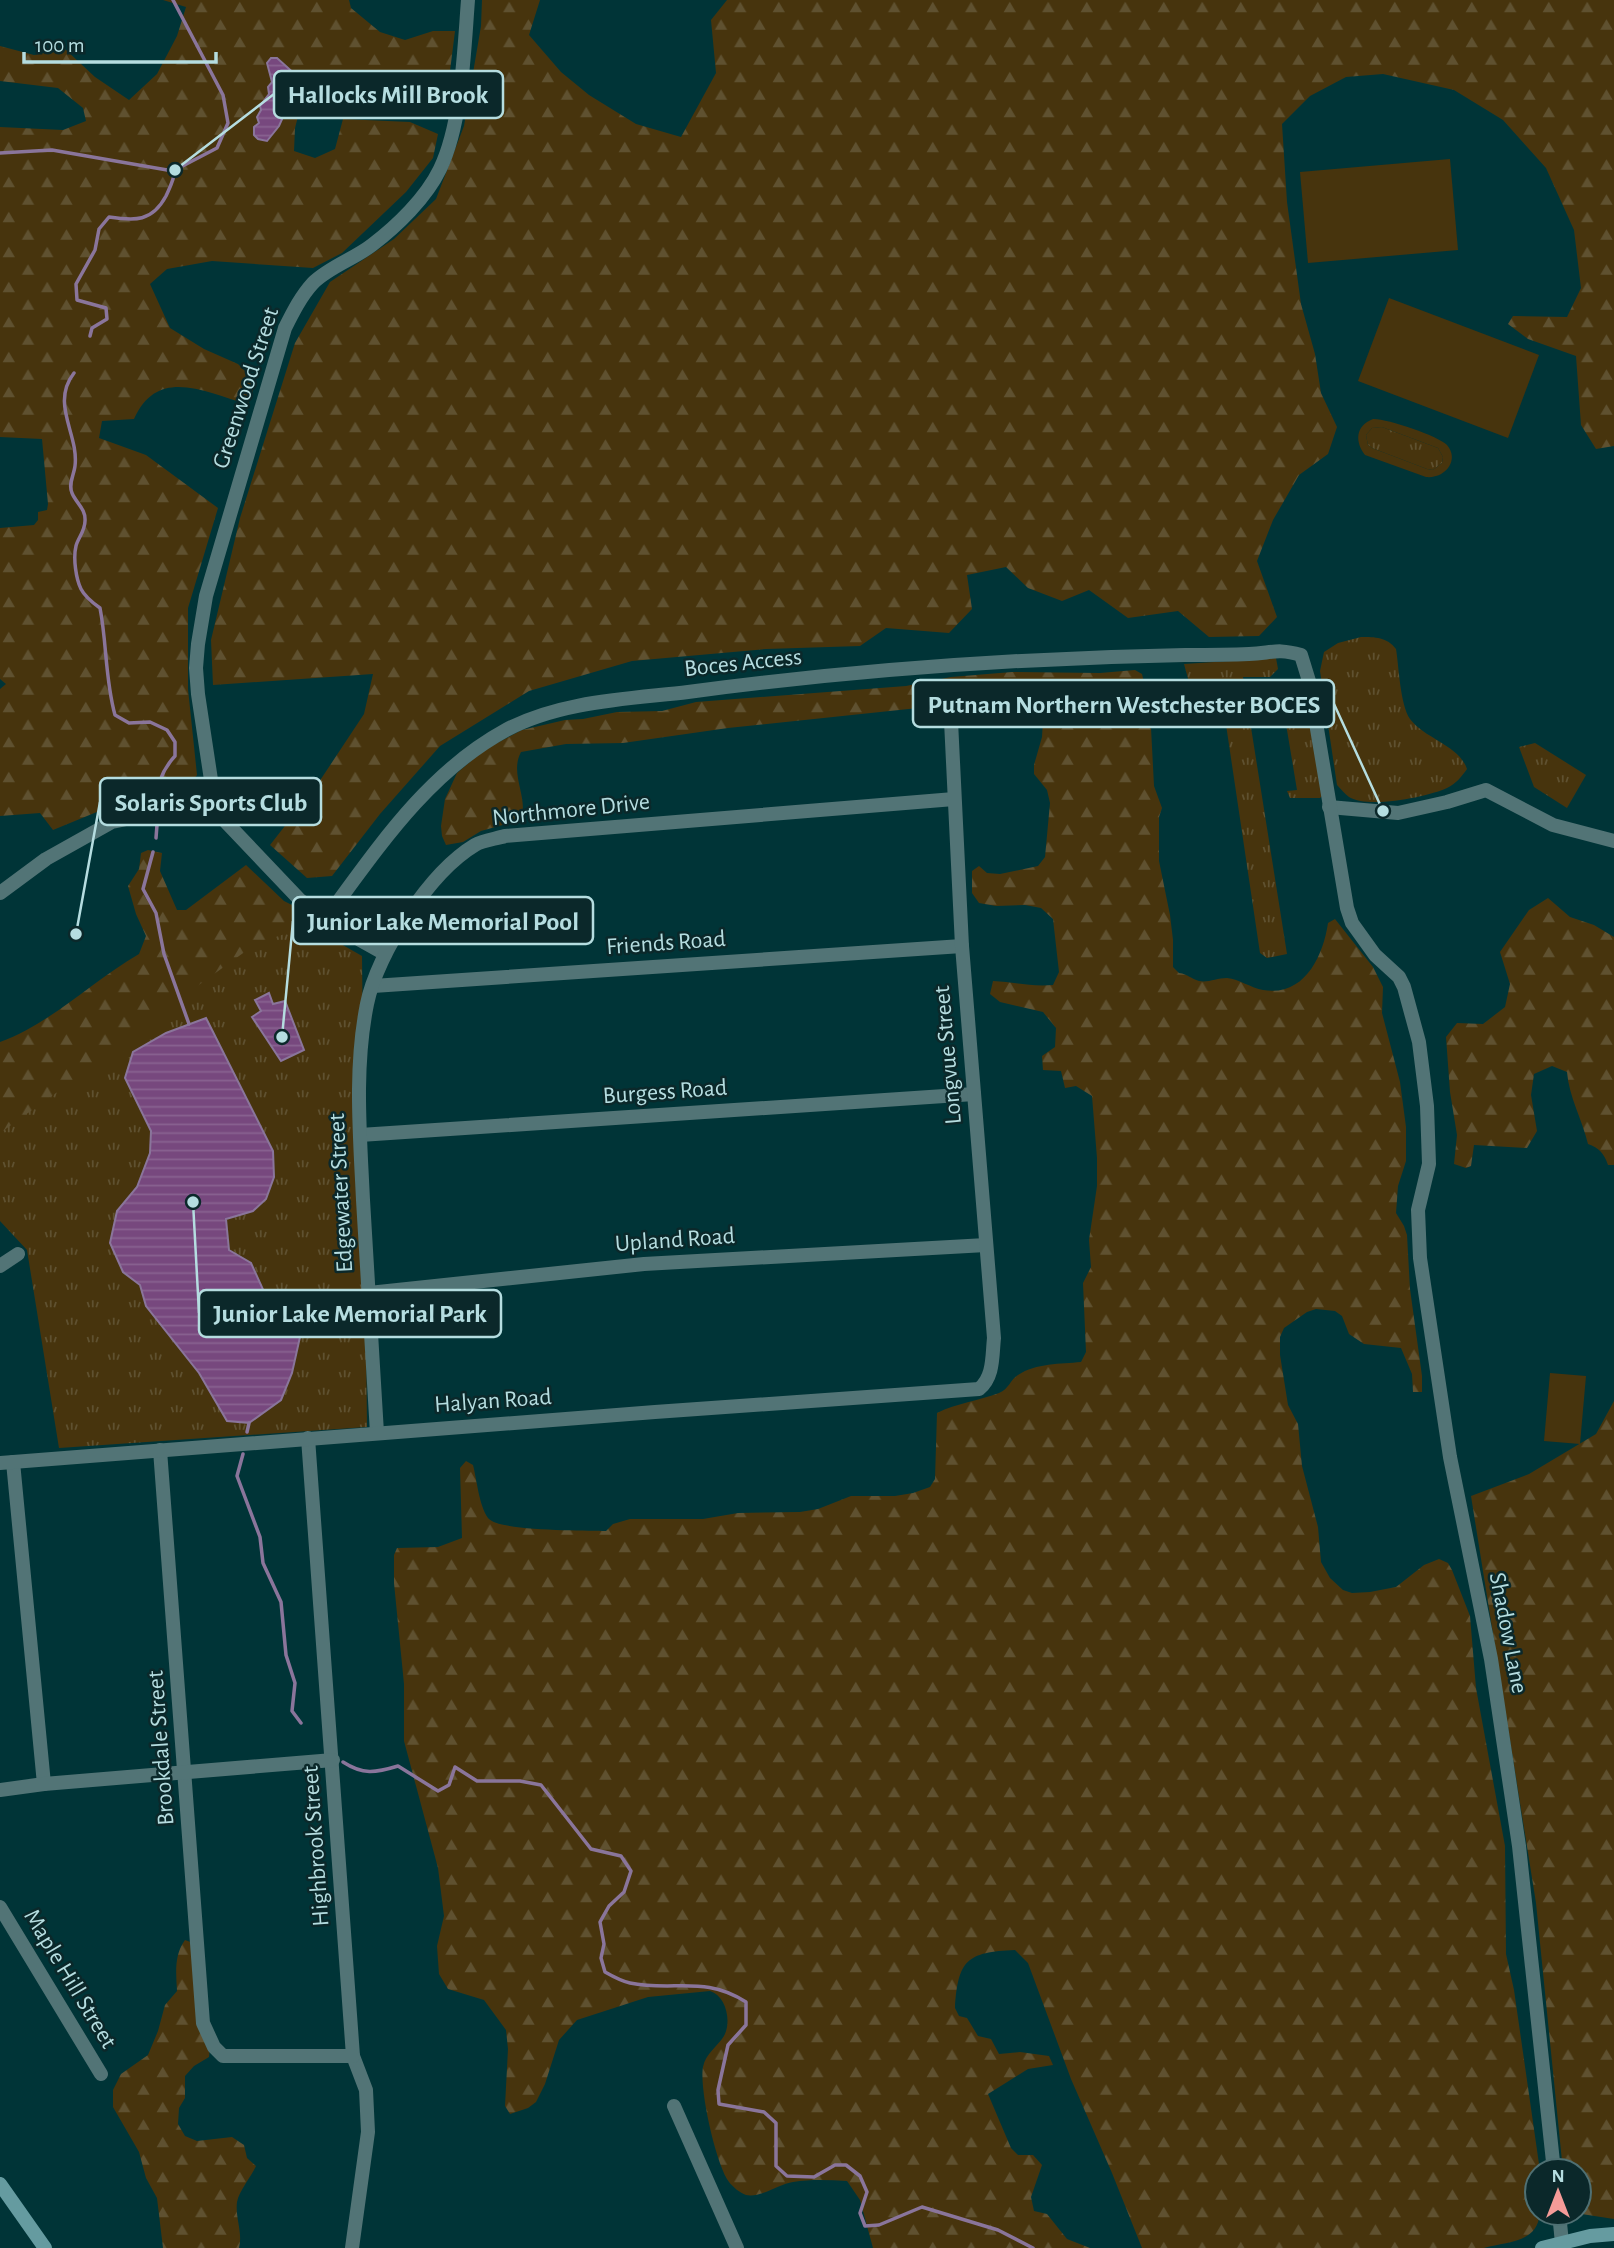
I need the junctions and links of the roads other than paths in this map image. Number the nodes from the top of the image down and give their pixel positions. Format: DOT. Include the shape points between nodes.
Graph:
graph roads {
  1 [pos="468,0"];
  2 [pos="951,721"];
  3 [pos="954,799"];
  4 [pos="1329,807"];
  5 [pos="217,809"];
  6 [pos="1614,841"];
  7 [pos="0,893"];
  8 [pos="326,918"];
  9 [pos="962,946"];
  10 [pos="385,954"];
  11 [pos="373,986"];
  12 [pos="974,1094"];
  13 [pos="360,1135"];
  14 [pos="986,1245"];
  15 [pos="18,1254"];
  16 [pos="0,1266"];
  17 [pos="369,1293"];
  18 [pos="987,1383"];
  19 [pos="377,1433"];
  20 [pos="308,1438"];
  21 [pos="160,1450"];
  22 [pos="7,1463"];
  23 [pos="333,1760"];
  24 [pos="186,1772"];
  25 [pos="44,1784"];
  26 [pos="0,1790"];
  27 [pos="0,1907"];
  28 [pos="353,2056"];
  29 [pos="101,2074"];
  30 [pos="674,2106"];
  31 [pos="1552,2157"];
  32 [pos="0,2183"];
  33 [pos="1560,2227"];
  34 [pos="1614,2234"];
  35 [pos="1562,2243"];
  36 [pos="45,2248"];
  37 [pos="352,2248"];
  38 [pos="737,2248"];
  39 [pos="1542,2248"];
  1 -- 5 [label="street, Greenwood Street" via="452,137 439,171 419,199 372,246 315,281 285,328 206,596 198,644 198,694"];
  2 -- 3 [label="street, Longvue Street"];
  3 -- 9 [label="street, Longvue Street"];
  3 -- 10 [label="street, Northmore Drive" via="505,836 476,844 434,882"];
  4 -- 6 [label="street" via="1398,813 1486,790 1553,825"];
  4 -- 8 [label="street, Boces Access" via="1301,654 1282,649 1252,654 973,662 711,689 583,705 506,730 456,763 402,817"];
  4 -- 31 [label="street, Shadow Lane" via="1346,908 1375,955 1399,977 1419,1042 1429,1164 1418,1210 1420,1258 1450,1457 1491,1659 1517,1832"];
  5 -- 7 [label="street" via="200,815 146,815 112,822 46,859"];
  5 -- 8 [label="street" via="300,900"];
  8 -- 10 [label="street"];
  9 -- 11 [label="street, Friends Road"];
  9 -- 12 [label="street, Longvue Street"];
  10 -- 11 [label="street, Edgewater Street"];
  11 -- 13 [label="street, Edgewater Street" via="361,1040"];
  12 -- 13 [label="street, Burgess Road"];
  12 -- 14 [label="street, Longvue Street"];
  13 -- 17 [label="street, Edgewater Street"];
  14 -- 17 [label="street, Upland Road" via="644,1264"];
  14 -- 18 [label="street, Longvue Street" via="994,1338"];
  15 -- 16 [label="street"];
  17 -- 19 [label="street, Edgewater Street"];
  18 -- 19 [label="street, Halyan Road" via="979,1390"];
  19 -- 20 [label="street, Halyan Road"];
  20 -- 21 [label="street, Halyan Road"];
  20 -- 23 [label="street, Highbrook Street"];
  21 -- 22 [label="street, Halyan Road"];
  21 -- 24 [label="street, Brookdale Street"];
  22 -- 25 [label="street"];
  23 -- 24 [label="street"];
  23 -- 28 [label="street, Highbrook Street"];
  24 -- 25 [label="street"];
  24 -- 28 [label="street, Brookdale Street" via="203,2023 212,2042 223,2056"];
  25 -- 26 [label="street"];
  27 -- 29 [label="street, Maple Hill Street"];
  28 -- 37 [label="street, Highbrook Street" via="366,2090 368,2132"];
  30 -- 38 [label="street"];
  32 -- 36 [label="street"];
  33 -- 35 [label="street"];
  34 -- 35 [label="street"];
  35 -- 39 [label="street"];
}
